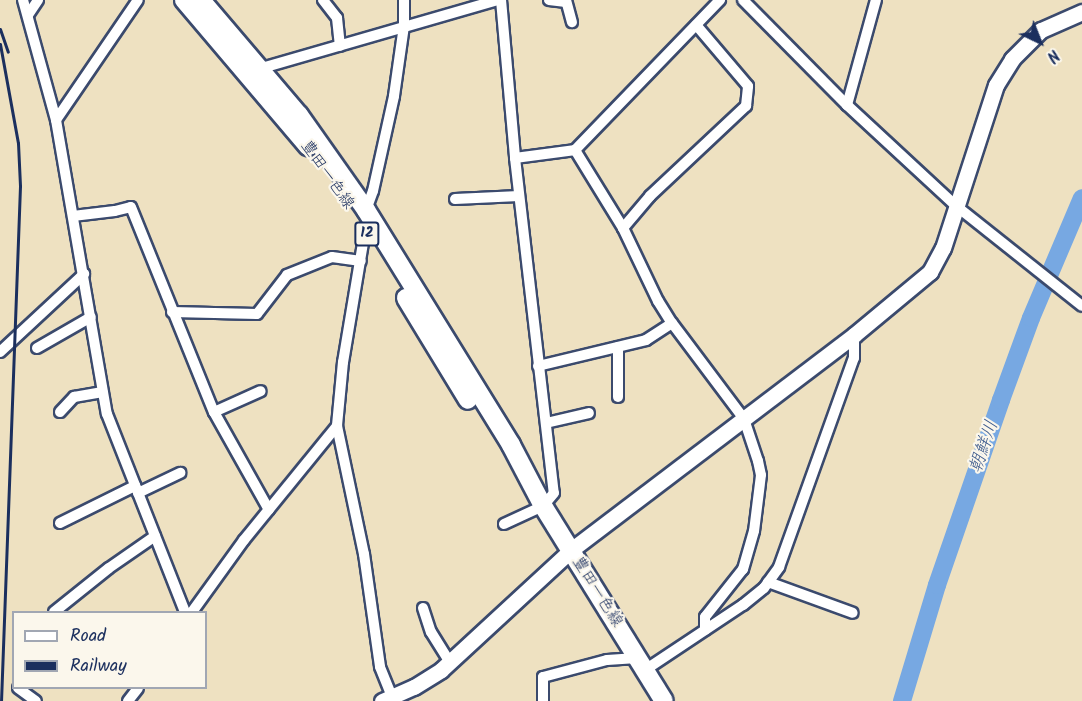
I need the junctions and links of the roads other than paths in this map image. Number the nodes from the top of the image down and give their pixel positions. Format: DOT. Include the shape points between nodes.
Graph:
graph roads {
  1 [pos="23,0"];
  2 [pos="38,0"];
  3 [pos="138,0"];
  4 [pos="184,0"];
  5 [pos="323,0"];
  6 [pos="404,0"];
  7 [pos="500,0"];
  8 [pos="549,0"];
  9 [pos="720,0"];
  10 [pos="743,0"];
  11 [pos="876,0"];
  12 [pos="566,1"];
  13 [pos="210,3"];
  14 [pos="1082,12"];
  15 [pos="28,15"];
  16 [pos="572,22"];
  17 [pos="696,25"];
  18 [pos="404,26"];
  19 [pos="340,46"];
  20 [pos="262,68"];
  21 [pos="847,105"];
  22 [pos="56,120"];
  23 [pos="575,150"];
  24 [pos="515,158"];
  25 [pos="519,196"];
  26 [pos="455,199"];
  27 [pos="955,205"];
  28 [pos="366,210"];
  29 [pos="73,216"];
  30 [pos="623,228"];
  31 [pos="365,231"];
  32 [pos="362,261"];
  33 [pos="84,274"];
  34 [pos="1082,306"];
  35 [pos="172,312"];
  36 [pos="91,317"];
  37 [pos="672,323"];
  38 [pos="854,335"];
  39 [pos="618,347"];
  40 [pos="37,348"];
  41 [pos="0,352"];
  42 [pos="538,366"];
  43 [pos="261,391"];
  44 [pos="103,392"];
  45 [pos="618,397"];
  46 [pos="60,412"];
  47 [pos="214,412"];
  48 [pos="589,413"];
  49 [pos="744,419"];
  50 [pos="546,423"];
  51 [pos="337,426"];
  52 [pos="180,473"];
  53 [pos="529,483"];
  54 [pos="136,489"];
  55 [pos="543,506"];
  56 [pos="269,510"];
  57 [pos="60,523"];
  58 [pos="504,524"];
  59 [pos="155,536"];
  60 [pos="571,550"];
  61 [pos="768,582"];
  62 [pos="423,608"];
  63 [pos="55,611"];
  64 [pos="185,611"];
  65 [pos="193,611"];
  66 [pos="853,614"];
  67 [pos="705,630"];
  68 [pos="450,663"];
  69 [pos="641,664"];
  70 [pos="20,689"];
  71 [pos="389,699"];
  72 [pos="36,701"];
  73 [pos="543,701"];
  74 [pos="664,701"];
  1 -- 15 [label="street"];
  2 -- 15 [label="street"];
  3 -- 22 [label="street"];
  4 -- 31 [label="main road, 豊田一色線 / 12" via="302,139"];
  5 -- 19 [label="street" via="337,18"];
  6 -- 18 [label="street"];
  7 -- 18 [label="street"];
  7 -- 24 [label="street"];
  8 -- 12 [label="street"];
  9 -- 17 [label="street"];
  10 -- 21 [label="street"];
  11 -- 21 [label="street"];
  12 -- 16 [label="street"];
  13 -- 20 [label="main road, 豊田一色線 / 12"];
  14 -- 27 [label="street" via="1041,30 1012,59 996,85"];
  15 -- 22 [label="street"];
  17 -- 23 [label="street"];
  17 -- 30 [label="street" via="748,86 746,106 650,196"];
  18 -- 19 [label="street"];
  18 -- 28 [label="street" via="394,96"];
  19 -- 20 [label="street"];
  20 -- 28 [label="main road, 豊田一色線 / 12"];
  21 -- 27 [label="street"];
  22 -- 29 [label="street"];
  23 -- 24 [label="street"];
  23 -- 30 [label="street"];
  24 -- 25 [label="street"];
  25 -- 26 [label="street"];
  25 -- 42 [label="street"];
  27 -- 34 [label="street"];
  27 -- 38 [label="street" via="943,248 930,272"];
  28 -- 53 [label="main road, 豊田一色線 / 12" via="511,445"];
  29 -- 33 [label="street"];
  29 -- 35 [label="street" via="130,207"];
  30 -- 37 [label="street"];
  31 -- 32 [label="street"];
  31 -- 53 [label="main road, 豊田一色線 / 12" via="501,452"];
  32 -- 35 [label="street" via="332,257 287,275 257,314"];
  32 -- 51 [label="street" via="343,362"];
  33 -- 36 [label="street"];
  33 -- 41 [label="street"];
  35 -- 47 [label="street"];
  36 -- 40 [label="street"];
  36 -- 44 [label="street"];
  37 -- 39 [label="street" via="646,340"];
  37 -- 49 [label="street"];
  38 -- 49 [label="street"];
  38 -- 61 [label="street" via="854,358 779,567"];
  39 -- 42 [label="street"];
  39 -- 45 [label="street"];
  42 -- 50 [label="street"];
  43 -- 47 [label="street"];
  44 -- 46 [label="street" via="74,397"];
  44 -- 54 [label="street" via="107,414"];
  47 -- 56 [label="street"];
  48 -- 50 [label="street"];
  49 -- 60 [label="street"];
  49 -- 67 [label="street" via="761,475 754,531 743,569 705,617"];
  50 -- 55 [label="street" via="554,493"];
  51 -- 56 [label="street"];
  51 -- 71 [label="street" via="364,554 380,668"];
  52 -- 54 [label="street"];
  53 -- 55 [label="main road, 豊田一色線 / 12"];
  54 -- 57 [label="street"];
  54 -- 59 [label="street"];
  55 -- 58 [label="street"];
  55 -- 60 [label="main road, 豊田一色線 / 12"];
  56 -- 65 [label="street"];
  59 -- 63 [label="street"];
  59 -- 64 [label="street"];
  60 -- 68 [label="street"];
  60 -- 69 [label="main road, 豊田一色線 / 12"];
  61 -- 66 [label="street"];
  61 -- 67 [label="street" via="743,605"];
  62 -- 68 [label="street" via="431,632"];
  67 -- 69 [label="street"];
  68 -- 71 [label="street"];
  69 -- 73 [label="street" via="607,660 543,677"];
  69 -- 74 [label="main road, 豊田一色線 / 12"];
  70 -- 72 [label="street"];
}
